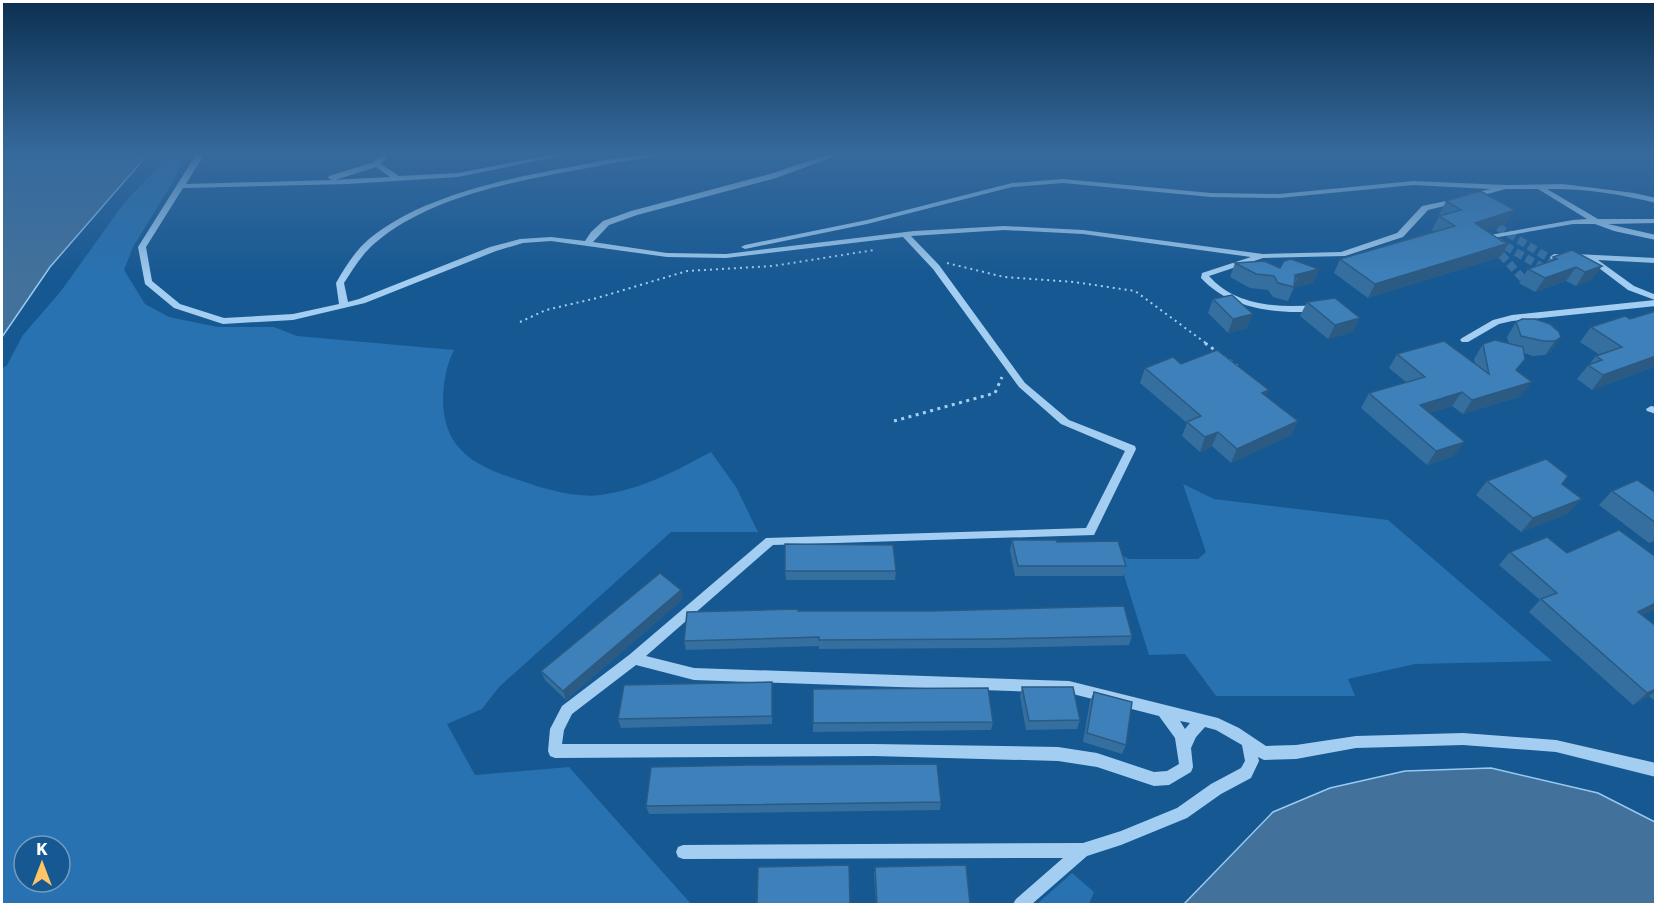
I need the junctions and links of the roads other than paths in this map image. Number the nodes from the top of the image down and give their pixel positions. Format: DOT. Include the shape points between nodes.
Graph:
graph roads {
  1 [pos="175,195"];
  2 [pos="462,195"];
  3 [pos="701,195"];
  4 [pos="972,195"];
  5 [pos="1230,195"];
  6 [pos="1286,195"];
  7 [pos="1474,195"];
  8 [pos="1555,195"];
  9 [pos="1635,195"];
  10 [pos="1656,201"];
  11 [pos="1594,220"];
  12 [pos="1656,221"];
  13 [pos="905,234"];
  14 [pos="1656,238"];
  15 [pos="588,243"];
  16 [pos="1494,247"];
  17 [pos="702,255"];
  18 [pos="1263,256"];
  19 [pos="1588,256"];
  20 [pos="1554,257"];
  21 [pos="1656,261"];
  22 [pos="1656,300"];
  23 [pos="344,305"];
  24 [pos="1328,307"];
  25 [pos="1465,340"];
  26 [pos="634,659"];
  27 [pos="1164,711"];
  28 [pos="1202,720"];
  29 [pos="1186,745"];
  30 [pos="1258,757"];
  31 [pos="1656,770"];
  32 [pos="1083,850"];
  33 [pos="683,852"];
  34 [pos="1021,904"];
  1 -- 23 [label="lane" via="142,247 148,282 177,306 223,321 293,316"];
  2 -- 23 [label="lane" via="421,211 377,237 357,255 340,283"];
  3 -- 15 [label="lane" via="606,223"];
  4 -- 17 [label="lane" via="867,222"];
  5 -- 6 [label="lane"];
  7 -- 18 [label="lane" via="1425,208 1400,235 1342,254"];
  8 -- 11 [label="lane"];
  9 -- 10 [label="lane"];
  11 -- 12 [label="lane"];
  11 -- 14 [label="lane"];
  11 -- 16 [label="lane" via="1486,238"];
  13 -- 17 [label="lane" via="726,256"];
  13 -- 18 [label="lane" via="1005,228 1083,232"];
  13 -- 26 [label="lane" via="972,314 1022,385 1065,422 1131,449 1090,532 770,541"];
  15 -- 17 [label="lane" via="667,255"];
  15 -- 23 [label="lane" via="523,241"];
  18 -- 24 [label="lane" via="1219,269 1205,278 1242,301 1272,309"];
  19 -- 20 [label="lane"];
  19 -- 21 [label="lane"];
  19 -- 22 [label="lane" via="1630,288"];
  22 -- 25 [label="lane" via="1512,318 1496,322"];
  26 -- 27 [label="lane" via="694,674 1069,687"];
  26 -- 29 [label="lane" via="567,710 557,729 555,751 1058,754 1097,760 1154,779 1169,778 1186,767"];
  27 -- 28 [label="lane"];
  27 -- 29 [label="lane"];
  28 -- 29 [label="lane" via="1190,733"];
  28 -- 30 [label="lane" via="1234,732"];
  30 -- 31 [label="lane" via="1356,742 1463,739 1556,746"];
  30 -- 32 [label="lane" via="1246,773 1182,813"];
  32 -- 33 [label="lane"];
  32 -- 34 [label="lane"];
}
